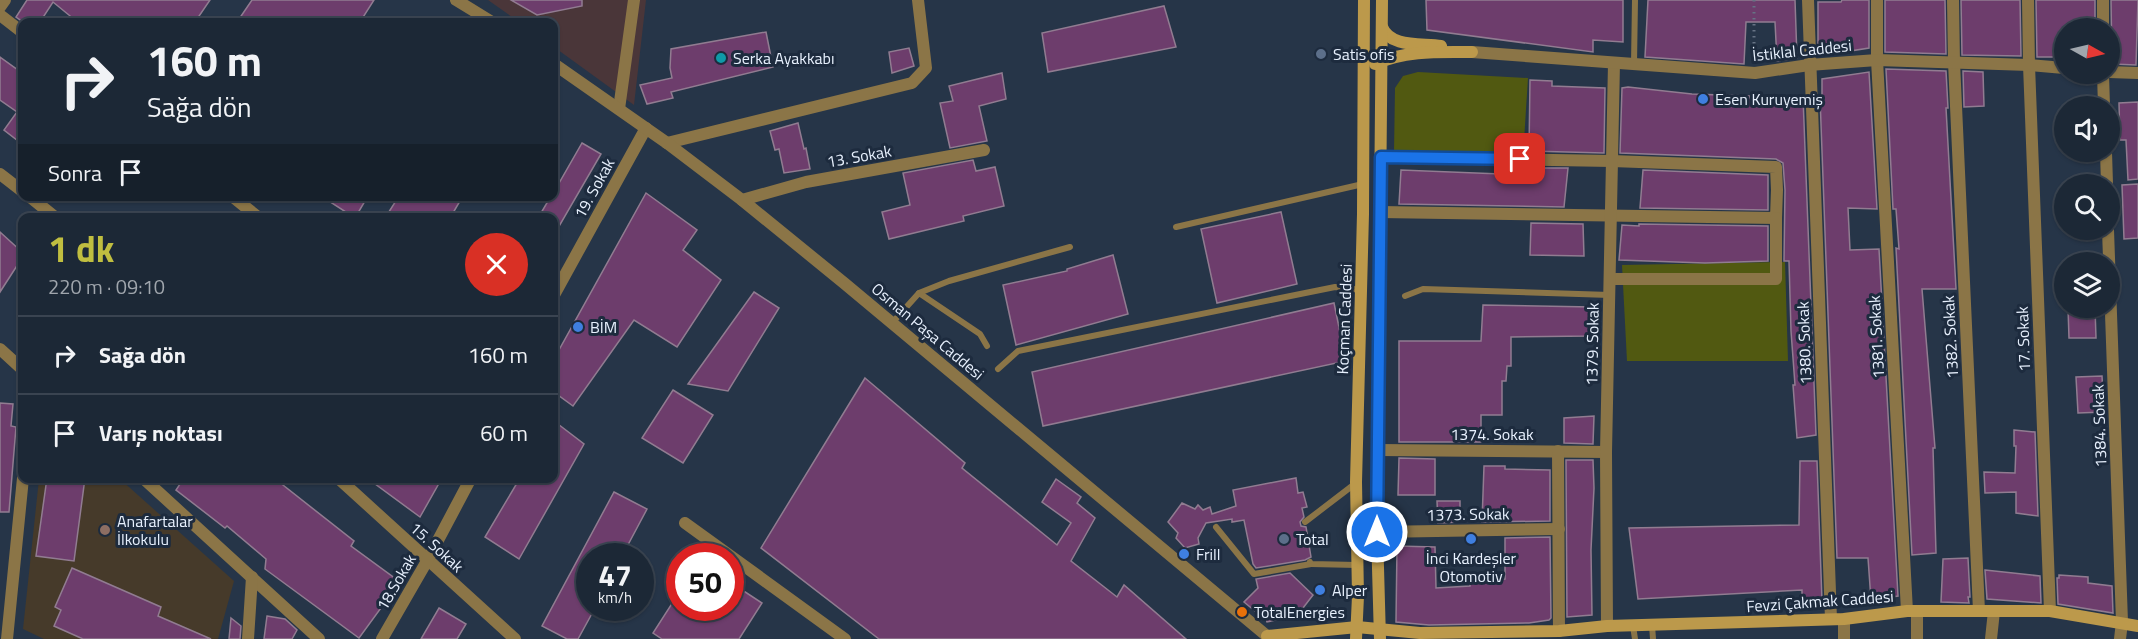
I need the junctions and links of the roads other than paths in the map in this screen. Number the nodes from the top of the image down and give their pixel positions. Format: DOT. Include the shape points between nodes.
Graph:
graph roads {
  1 [pos="5,0"];
  2 [pos="456,0"];
  3 [pos="634,0"];
  4 [pos="918,0"];
  5 [pos="1364,0"];
  6 [pos="1382,0"];
  7 [pos="1635,0"];
  8 [pos="1808,0"];
  9 [pos="1876,0"];
  10 [pos="1953,0"];
  11 [pos="2028,0"];
  12 [pos="2103,0"];
  13 [pos="0,7"];
  14 [pos="0,15"];
  15 [pos="485,18"];
  16 [pos="2103,18"];
  17 [pos="1382,26"];
  18 [pos="18,30"];
  19 [pos="1472,52"];
  20 [pos="1877,60"];
  21 [pos="1382,61"];
  22 [pos="1953,62"];
  23 [pos="1614,63"];
  24 [pos="1634,64"];
  25 [pos="1809,65"];
  26 [pos="2029,65"];
  27 [pos="558,67"];
  28 [pos="2054,67"];
  29 [pos="2120,72"];
  30 [pos="2138,73"];
  31 [pos="1364,91"];
  32 [pos="619,109"];
  33 [pos="646,128"];
  34 [pos="668,143"];
  35 [pos="984,150"];
  36 [pos="1381,157"];
  37 [pos="1612,161"];
  38 [pos="0,174"];
  39 [pos="1363,184"];
  40 [pos="18,188"];
  41 [pos="742,200"];
  42 [pos="35,201"];
  43 [pos="238,201"];
  44 [pos="1380,212"];
  45 [pos="50,213"];
  46 [pos="253,213"];
  47 [pos="1611,216"];
  48 [pos="1776,218"];
  49 [pos="1176,227"];
  50 [pos="2108,240"];
  51 [pos="1070,247"];
  52 [pos="1610,279"];
  53 [pos="558,288"];
  54 [pos="1361,290"];
  55 [pos="919,293"];
  56 [pos="1610,295"];
  57 [pos="1405,296"];
  58 [pos="892,323"];
  59 [pos="987,346"];
  60 [pos="0,349"];
  61 [pos="18,365"];
  62 [pos="998,369"];
  63 [pos="1378,450"];
  64 [pos="1558,451"];
  65 [pos="1606,452"];
  66 [pos="1356,482"];
  67 [pos="23,483"];
  68 [pos="148,483"];
  69 [pos="343,483"];
  70 [pos="468,483"];
  71 [pos="1305,522"];
  72 [pos="685,524"];
  73 [pos="1216,527"];
  74 [pos="1559,528"];
  75 [pos="1377,532"];
  76 [pos="427,561"];
  77 [pos="1358,565"];
  78 [pos="252,577"];
  79 [pos="1979,611"];
  80 [pos="1994,611"];
  81 [pos="2050,611"];
  82 [pos="1912,612"];
  83 [pos="1838,619"];
  84 [pos="2122,622"];
  85 [pos="1652,625"];
  86 [pos="1607,626"];
  87 [pos="1633,626"];
  88 [pos="2138,626"];
  89 [pos="1559,631"];
  90 [pos="1503,632"];
  91 [pos="1357,633"];
  92 [pos="1539,635"];
  93 [pos="1378,636"];
  94 [pos="1269,638"];
  95 [pos="7,639"];
  96 [pos="248,639"];
  97 [pos="320,639"];
  98 [pos="382,639"];
  99 [pos="515,639"];
  100 [pos="844,639"];
  101 [pos="1488,639"];
  102 [pos="1635,639"];
  103 [pos="1653,639"];
  104 [pos="1844,639"];
  105 [pos="1917,639"];
  106 [pos="1991,639"];
  107 [pos="2120,639"];
  1 -- 13 [label="street"];
  2 -- 15 [label="street"];
  3 -- 32 [label="street"];
  4 -- 34 [label="street" via="926,68 912,83"];
  5 -- 31 [label="main road, Koçman Caddesi"];
  6 -- 17 [label="main road, Koçman Caddesi"];
  7 -- 24 [label="lane"];
  8 -- 25 [label="street, 1380. Sokak"];
  9 -- 20 [label="street, 1381. Sokak"];
  10 -- 22 [label="street, 1382. Sokak"];
  11 -- 26 [label="street, 17. Sokak"];
  12 -- 16 [label="street"];
  14 -- 18 [label="street"];
  17 -- 19 [label="main road" via="1397,42"];
  17 -- 21 [label="main road, Koçman Caddesi"];
  19 -- 21 [label="main road" via="1426,52"];
  19 -- 23 [label="street, İstiklal Caddesi"];
  20 -- 22 [label="street, İstiklal Caddesi"];
  20 -- 25 [label="street, İstiklal Caddesi"];
  20 -- 82 [label="street, 1381. Sokak"];
  21 -- 31 [label="main road" via="1368,71"];
  21 -- 36 [label="main road, Koçman Caddesi"];
  22 -- 26 [label="street, İstiklal Caddesi"];
  22 -- 79 [label="street, 1382. Sokak"];
  23 -- 24 [label="street, İstiklal Caddesi"];
  23 -- 37 [label="street, 1379. Sokak"];
  24 -- 25 [label="street, İstiklal Caddesi" via="1755,73"];
  25 -- 83 [label="street, 1380. Sokak"];
  26 -- 28 [label="street, İstiklal Caddesi"];
  26 -- 81 [label="street, 17. Sokak"];
  27 -- 32 [label="street, Osman Paşa Caddesi"];
  29 -- 30 [label="street"];
  31 -- 39 [label="main road, Koçman Caddesi"];
  32 -- 33 [label="street, Osman Paşa Caddesi"];
  33 -- 34 [label="street, Osman Paşa Caddesi"];
  33 -- 53 [label="street, 19. Sokak"];
  34 -- 41 [label="street, Osman Paşa Caddesi"];
  35 -- 41 [label="street, 13. Sokak" via="806,182"];
  36 -- 37 [label="street"];
  36 -- 44 [label="main road, Koçman Caddesi"];
  37 -- 47 [label="street, 1379. Sokak"];
  37 -- 48 [label="street" via="1776,167"];
  38 -- 40 [label="street"];
  39 -- 49 [label="lane"];
  39 -- 54 [label="main road, Koçman Caddesi"];
  41 -- 58 [label="street, Osman Paşa Caddesi"];
  42 -- 45 [label="street"];
  43 -- 46 [label="street"];
  44 -- 47 [label="street"];
  44 -- 63 [label="main road, Koçman Caddesi"];
  47 -- 48 [label="street"];
  47 -- 52 [label="street, 1379. Sokak"];
  48 -- 52 [label="street" via="1776,279"];
  50 -- 84 [label="street, 1384. Sokak"];
  51 -- 55 [label="lane"];
  52 -- 56 [label="street, 1379. Sokak"];
  54 -- 62 [label="lane" via="1335,287 1018,351"];
  54 -- 66 [label="main road, Koçman Caddesi"];
  55 -- 58 [label="lane"];
  55 -- 59 [label="lane" via="980,334"];
  56 -- 57 [label="lane" via="1423,289"];
  56 -- 65 [label="street, 1379. Sokak"];
  58 -- 94 [label="street, Osman Paşa Caddesi"];
  60 -- 61 [label="street"];
  63 -- 64 [label="street, 1374. Sokak"];
  63 -- 75 [label="main road, Koçman Caddesi"];
  64 -- 65 [label="street, 1374. Sokak"];
  64 -- 74 [label="street"];
  65 -- 86 [label="street, 1379. Sokak"];
  66 -- 71 [label="lane"];
  66 -- 77 [label="main road, Koçman Caddesi"];
  67 -- 95 [label="street"];
  68 -- 78 [label="street"];
  69 -- 76 [label="street, 15. Sokak"];
  70 -- 76 [label="street, 18.Sokak"];
  72 -- 100 [label="street"];
  73 -- 77 [label="lane" via="1254,574 1311,563"];
  74 -- 75 [label="street, 1373. Sokak"];
  74 -- 89 [label="street"];
  75 -- 93 [label="main road, Koçman Caddesi"];
  76 -- 98 [label="street, 18.Sokak"];
  76 -- 99 [label="street, 15. Sokak"];
  77 -- 91 [label="main road, Koçman Caddesi"];
  78 -- 96 [label="street"];
  78 -- 97 [label="street"];
  79 -- 80 [label="main road, Fevzi Çakmak Caddesi"];
  79 -- 82 [label="main road, Fevzi Çakmak Caddesi"];
  80 -- 81 [label="main road, Fevzi Çakmak Caddesi"];
  80 -- 106 [label="street"];
  81 -- 84 [label="main road, Fevzi Çakmak Caddesi"];
  82 -- 83 [label="main road, Fevzi Çakmak Caddesi"];
  82 -- 105 [label="street, 1381. Sokak"];
  83 -- 85 [label="main road, Fevzi Çakmak Caddesi"];
  83 -- 104 [label="street, 1380. Sokak"];
  84 -- 88 [label="main road, Fevzi Çakmak Caddesi"];
  84 -- 107 [label="street, 1384. Sokak"];
  85 -- 87 [label="main road, Fevzi Çakmak Caddesi"];
  85 -- 103 [label="lane"];
  86 -- 87 [label="main road, Fevzi Çakmak Caddesi"];
  86 -- 89 [label="main road, Fevzi Çakmak Caddesi"];
  87 -- 102 [label="lane"];
  89 -- 92 [label="main road, Fevzi Çakmak Caddesi"];
  90 -- 92 [label="main road, Fevzi Çakmak Caddesi"];
  90 -- 93 [label="main road, Fevzi Çakmak Caddesi"];
  90 -- 101 [label="main road"];
  91 -- 93 [label="main road, Fevzi Çakmak Caddesi"];
  91 -- 94 [label="main road, Fevzi Çakmak Caddesi"];
}
